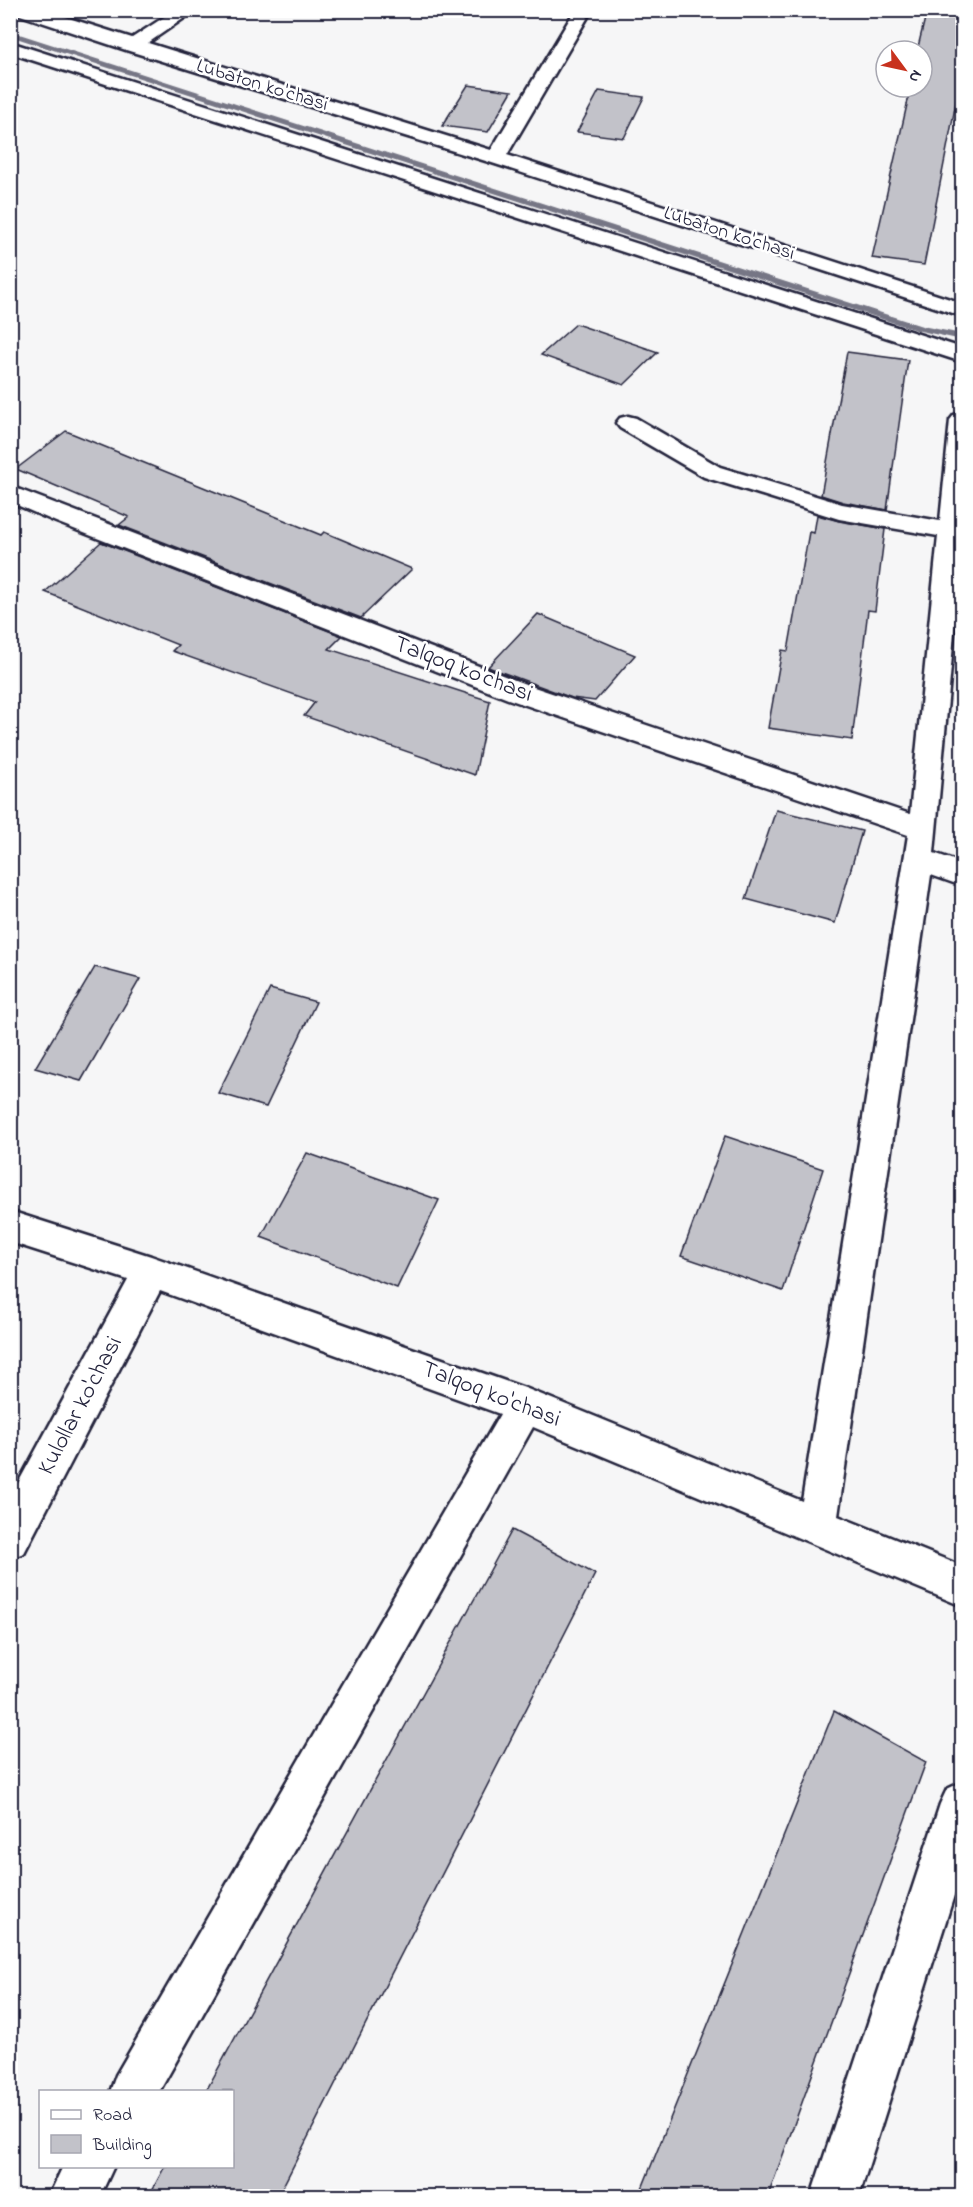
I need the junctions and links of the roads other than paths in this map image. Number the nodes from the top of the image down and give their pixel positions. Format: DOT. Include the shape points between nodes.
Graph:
graph roads {
  1 [pos="23,10"];
  2 [pos="188,10"];
  3 [pos="584,10"];
  4 [pos="132,46"];
  5 [pos="10,47"];
  6 [pos="496,158"];
  7 [pos="963,310"];
  8 [pos="963,355"];
  9 [pos="963,420"];
  10 [pos="628,423"];
  11 [pos="10,493"];
  12 [pos="952,531"];
  13 [pos="923,829"];
  14 [pos="919,859"];
  15 [pos="963,875"];
  16 [pos="10,1226"];
  17 [pos="150,1272"];
  18 [pos="525,1406"];
  19 [pos="818,1527"];
  20 [pos="10,1539"];
  21 [pos="963,1586"];
  22 [pos="963,1804"];
  23 [pos="134,2090"];
  24 [pos="89,2168"];
  25 [pos="73,2196"];
  26 [pos="835,2196"];
  1 -- 4 [label="street, Lubaton ko'chasi"];
  2 -- 4 [label="street"];
  3 -- 6 [label="street"];
  4 -- 6 [label="street, Lubaton ko'chasi"];
  5 -- 8 [label="street"];
  6 -- 7 [label="street, Lubaton ko'chasi"];
  9 -- 12 [label="street"];
  10 -- 12 [label="street" via="712,472 839,511"];
  11 -- 13 [label="street, Talqoq ko'chasi" via="518,692"];
  12 -- 13 [label="street"];
  13 -- 14 [label="street"];
  14 -- 15 [label="street"];
  14 -- 19 [label="street"];
  16 -- 17 [label="street, Talqoq ko'chasi"];
  17 -- 18 [label="street, Talqoq ko'chasi"];
  17 -- 20 [label="street, Kulollar ko'chasi"];
  18 -- 19 [label="street, Talqoq ko'chasi"];
  18 -- 23 [label="street"];
  19 -- 21 [label="street, Talqoq ko'chasi"];
  22 -- 26 [label="street"];
  24 -- 25 [label="street"];
}
